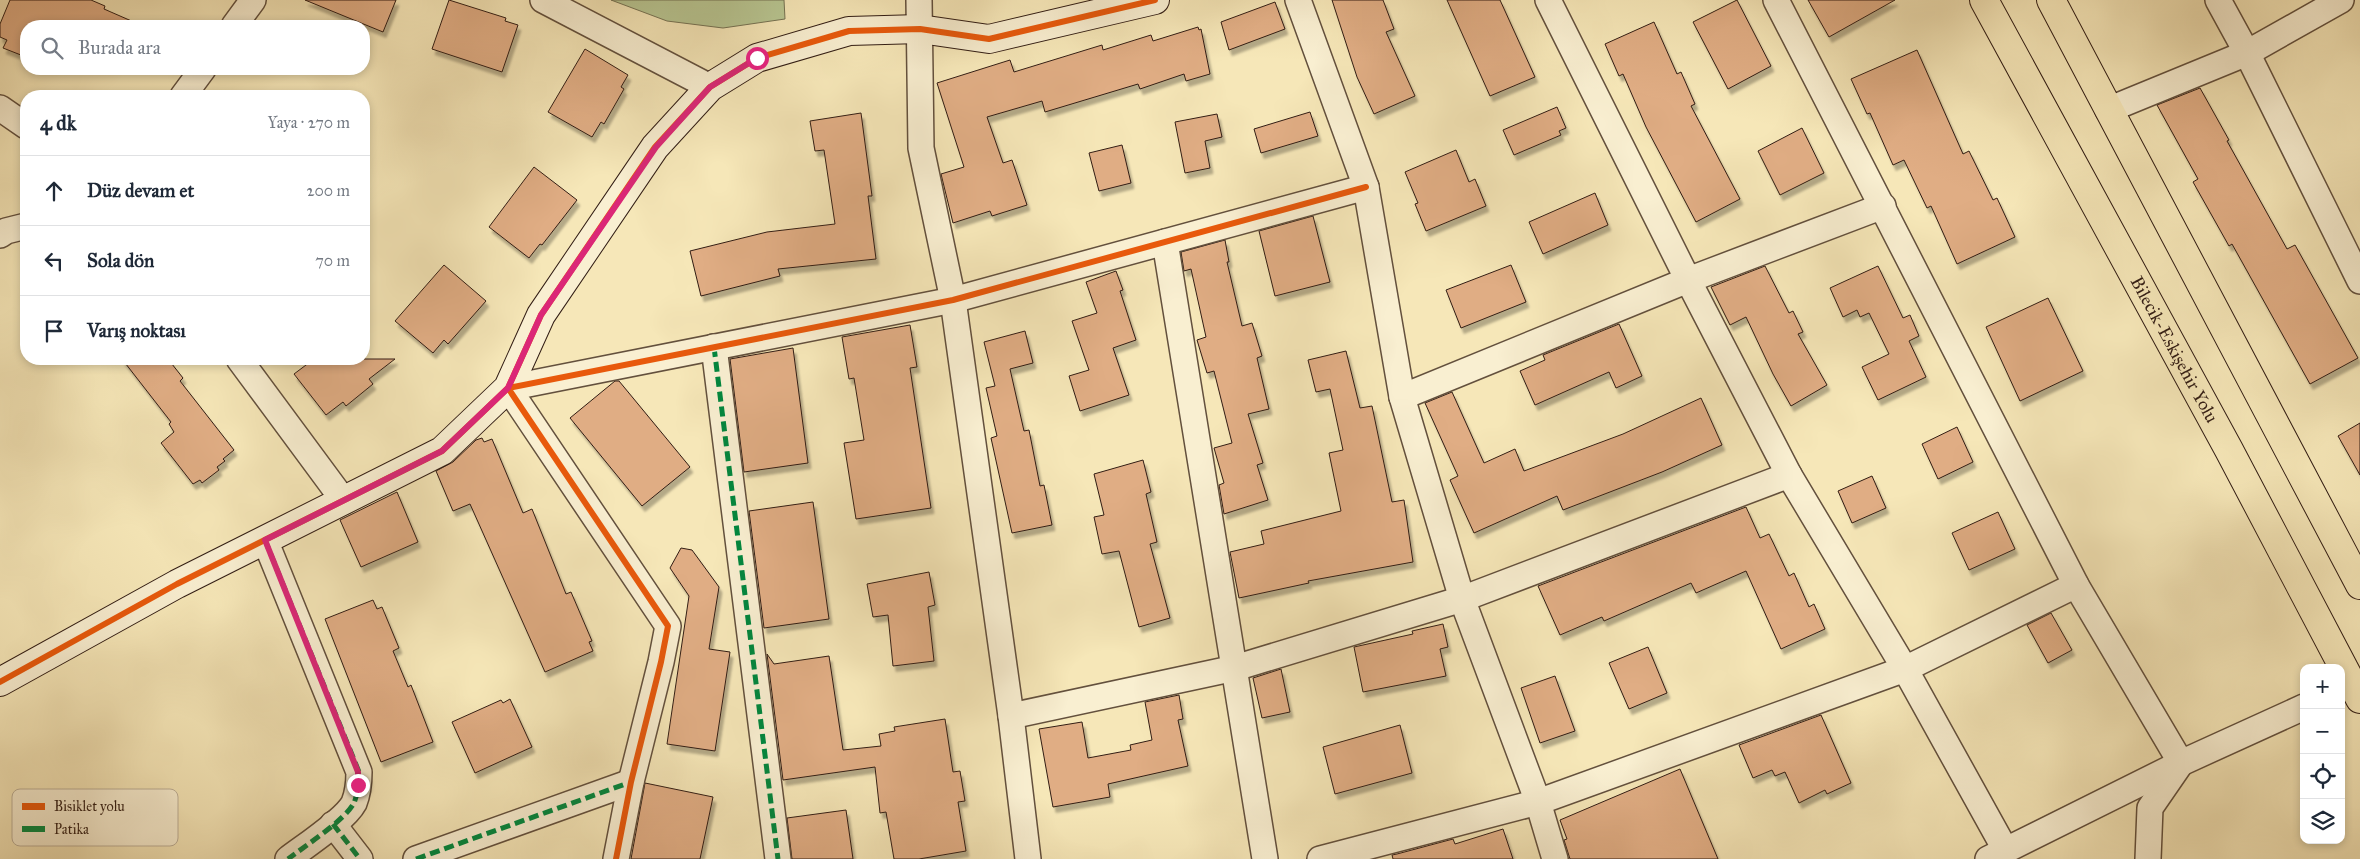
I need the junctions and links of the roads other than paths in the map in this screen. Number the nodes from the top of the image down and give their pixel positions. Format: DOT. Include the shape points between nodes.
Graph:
graph roads {
  1 [pos="253,0"];
  2 [pos="919,0"];
  3 [pos="1156,0"];
  4 [pos="1298,0"];
  5 [pos="1548,0"];
  6 [pos="1776,0"];
  7 [pos="1984,0"];
  8 [pos="2050,0"];
  9 [pos="2218,0"];
  10 [pos="2341,0"];
  11 [pos="551,2"];
  12 [pos="238,20"];
  13 [pos="920,28"];
  14 [pos="2247,54"];
  15 [pos="199,75"];
  16 [pos="710,87"];
  17 [pos="187,90"];
  18 [pos="0,108"];
  19 [pos="2108,110"];
  20 [pos="20,122"];
  21 [pos="1366,186"];
  22 [pos="1883,206"];
  23 [pos="20,228"];
  24 [pos="0,235"];
  25 [pos="1165,242"];
  26 [pos="1688,280"];
  27 [pos="2360,281"];
  28 [pos="953,300"];
  29 [pos="714,348"];
  30 [pos="243,365"];
  31 [pos="508,388"];
  32 [pos="1402,398"];
  33 [pos="1789,475"];
  34 [pos="344,501"];
  35 [pos="265,540"];
  36 [pos="2076,584"];
  37 [pos="2360,586"];
  38 [pos="1462,599"];
  39 [pos="1235,668"];
  40 [pos="1905,669"];
  41 [pos="0,682"];
  42 [pos="2351,691"];
  43 [pos="2300,709"];
  44 [pos="1011,716"];
  45 [pos="2181,763"];
  46 [pos="631,782"];
  47 [pos="1538,802"];
  48 [pos="333,824"];
  49 [pos="1997,855"];
  50 [pos="288,859"];
  51 [pos="360,859"];
  52 [pos="416,859"];
  53 [pos="616,859"];
  54 [pos="778,859"];
  55 [pos="1028,859"];
  56 [pos="1265,859"];
  57 [pos="1320,859"];
  58 [pos="1555,859"];
  59 [pos="2148,859"];
  1 -- 12 [label="street"];
  2 -- 13 [label="street"];
  3 -- 13 [label="street" via="989,39"];
  4 -- 21 [label="street"];
  5 -- 26 [label="street"];
  6 -- 22 [label="street"];
  7 -- 42 [label="main road, Bilecik-Eskişehir Yolu" via="2230,450"];
  8 -- 19 [label="main road"];
  9 -- 14 [label="street"];
  10 -- 14 [label="street"];
  11 -- 16 [label="street"];
  13 -- 16 [label="street" via="849,31 757,58"];
  13 -- 28 [label="street" via="921,148"];
  14 -- 19 [label="street"];
  14 -- 27 [label="street"];
  15 -- 17 [label="street"];
  16 -- 31 [label="street" via="656,147 541,315"];
  18 -- 20 [label="street"];
  19 -- 37 [label="main road"];
  21 -- 25 [label="street"];
  21 -- 32 [label="street"];
  22 -- 26 [label="street"];
  22 -- 36 [label="street"];
  23 -- 24 [label="street"];
  25 -- 28 [label="street"];
  25 -- 39 [label="street"];
  26 -- 32 [label="street"];
  26 -- 33 [label="street"];
  28 -- 29 [label="street"];
  28 -- 44 [label="street"];
  29 -- 31 [label="street"];
  29 -- 54 [label="street"];
  30 -- 34 [label="street"];
  31 -- 34 [label="street" via="442,451"];
  31 -- 46 [label="street" via="668,626"];
  32 -- 38 [label="street"];
  33 -- 38 [label="street"];
  33 -- 40 [label="street"];
  34 -- 35 [label="street"];
  35 -- 41 [label="street" via="177,584"];
  35 -- 48 [label="street" via="358,772 353,804"];
  36 -- 40 [label="street"];
  36 -- 45 [label="street"];
  38 -- 39 [label="street"];
  38 -- 47 [label="street"];
  39 -- 44 [label="street"];
  39 -- 56 [label="street"];
  40 -- 47 [label="street"];
  40 -- 49 [label="street"];
  43 -- 45 [label="street"];
  44 -- 55 [label="street"];
  45 -- 49 [label="street"];
  45 -- 59 [label="street" via="2150,808"];
  46 -- 52 [label="street"];
  46 -- 53 [label="street"];
  47 -- 57 [label="street"];
  47 -- 58 [label="street"];
  48 -- 50 [label="street"];
  48 -- 51 [label="street"];
}
